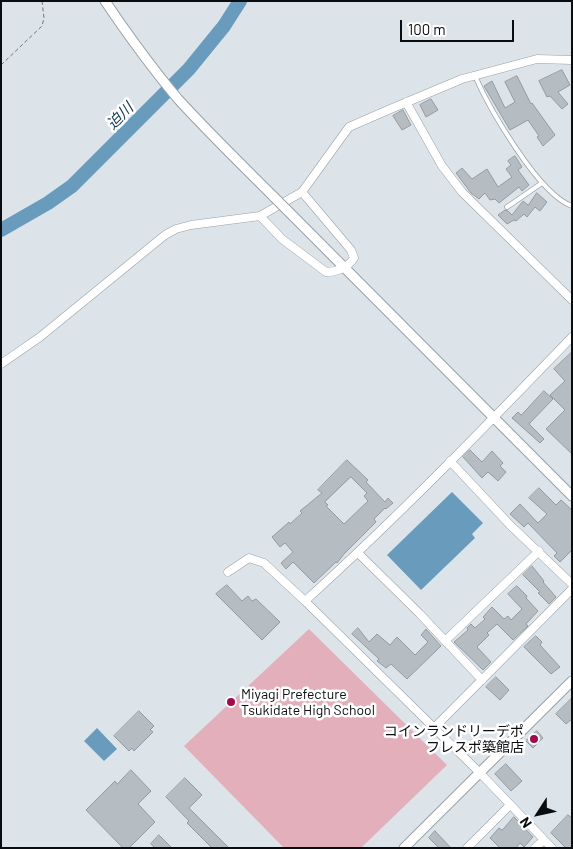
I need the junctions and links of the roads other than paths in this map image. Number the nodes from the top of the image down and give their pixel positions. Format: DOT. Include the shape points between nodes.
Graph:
graph roads {
  1 [pos="105,1"];
  2 [pos="572,60"];
  3 [pos="475,75"];
  4 [pos="406,102"];
  5 [pos="542,183"];
  6 [pos="302,192"];
  7 [pos="572,206"];
  8 [pos="507,207"];
  9 [pos="260,216"];
  10 [pos="344,268"];
  11 [pos="572,300"];
  12 [pos="572,337"];
  13 [pos="1,364"];
  14 [pos="494,418"];
  15 [pos="450,461"];
  16 [pos="572,496"];
  17 [pos="538,551"];
  18 [pos="358,553"];
  19 [pos="228,572"];
  20 [pos="572,584"];
  21 [pos="572,589"];
  22 [pos="305,601"];
  23 [pos="445,641"];
  24 [pos="482,680"];
  25 [pos="572,681"];
  26 [pos="434,728"];
  27 [pos="479,772"];
  28 [pos="510,805"];
  29 [pos="544,840"];
  30 [pos="404,848"];
  31 [pos="467,848"];
  32 [pos="535,848"];
  33 [pos="552,848"];
  1 -- 10 [label="street, bridge" via="178,98"];
  2 -- 3 [label="street" via="537,59"];
  3 -- 4 [label="street"];
  3 -- 5 [label="lane" via="524,161"];
  4 -- 6 [label="street" via="349,127"];
  4 -- 11 [label="street" via="442,166 462,192"];
  5 -- 7 [label="lane" via="564,204"];
  5 -- 8 [label="lane"];
  6 -- 9 [label="street"];
  6 -- 10 [label="street" via="350,250 354,258"];
  9 -- 10 [label="street" via="282,239 326,272"];
  9 -- 13 [label="street" via="191,225 165,235 40,337"];
  10 -- 14 [label="street"];
  12 -- 14 [label="street"];
  14 -- 15 [label="street"];
  14 -- 16 [label="street"];
  15 -- 17 [label="street"];
  15 -- 18 [label="street"];
  17 -- 20 [label="street"];
  17 -- 23 [label="street"];
  18 -- 22 [label="street"];
  18 -- 23 [label="street"];
  19 -- 22 [label="street" via="249,558 264,563"];
  21 -- 24 [label="street"];
  22 -- 26 [label="street"];
  23 -- 24 [label="street"];
  24 -- 26 [label="street"];
  25 -- 27 [label="street"];
  26 -- 27 [label="street"];
  27 -- 28 [label="street"];
  27 -- 30 [label="street"];
  28 -- 29 [label="street"];
  28 -- 31 [label="street"];
  29 -- 32 [label="street"];
  29 -- 33 [label="street"];
}
